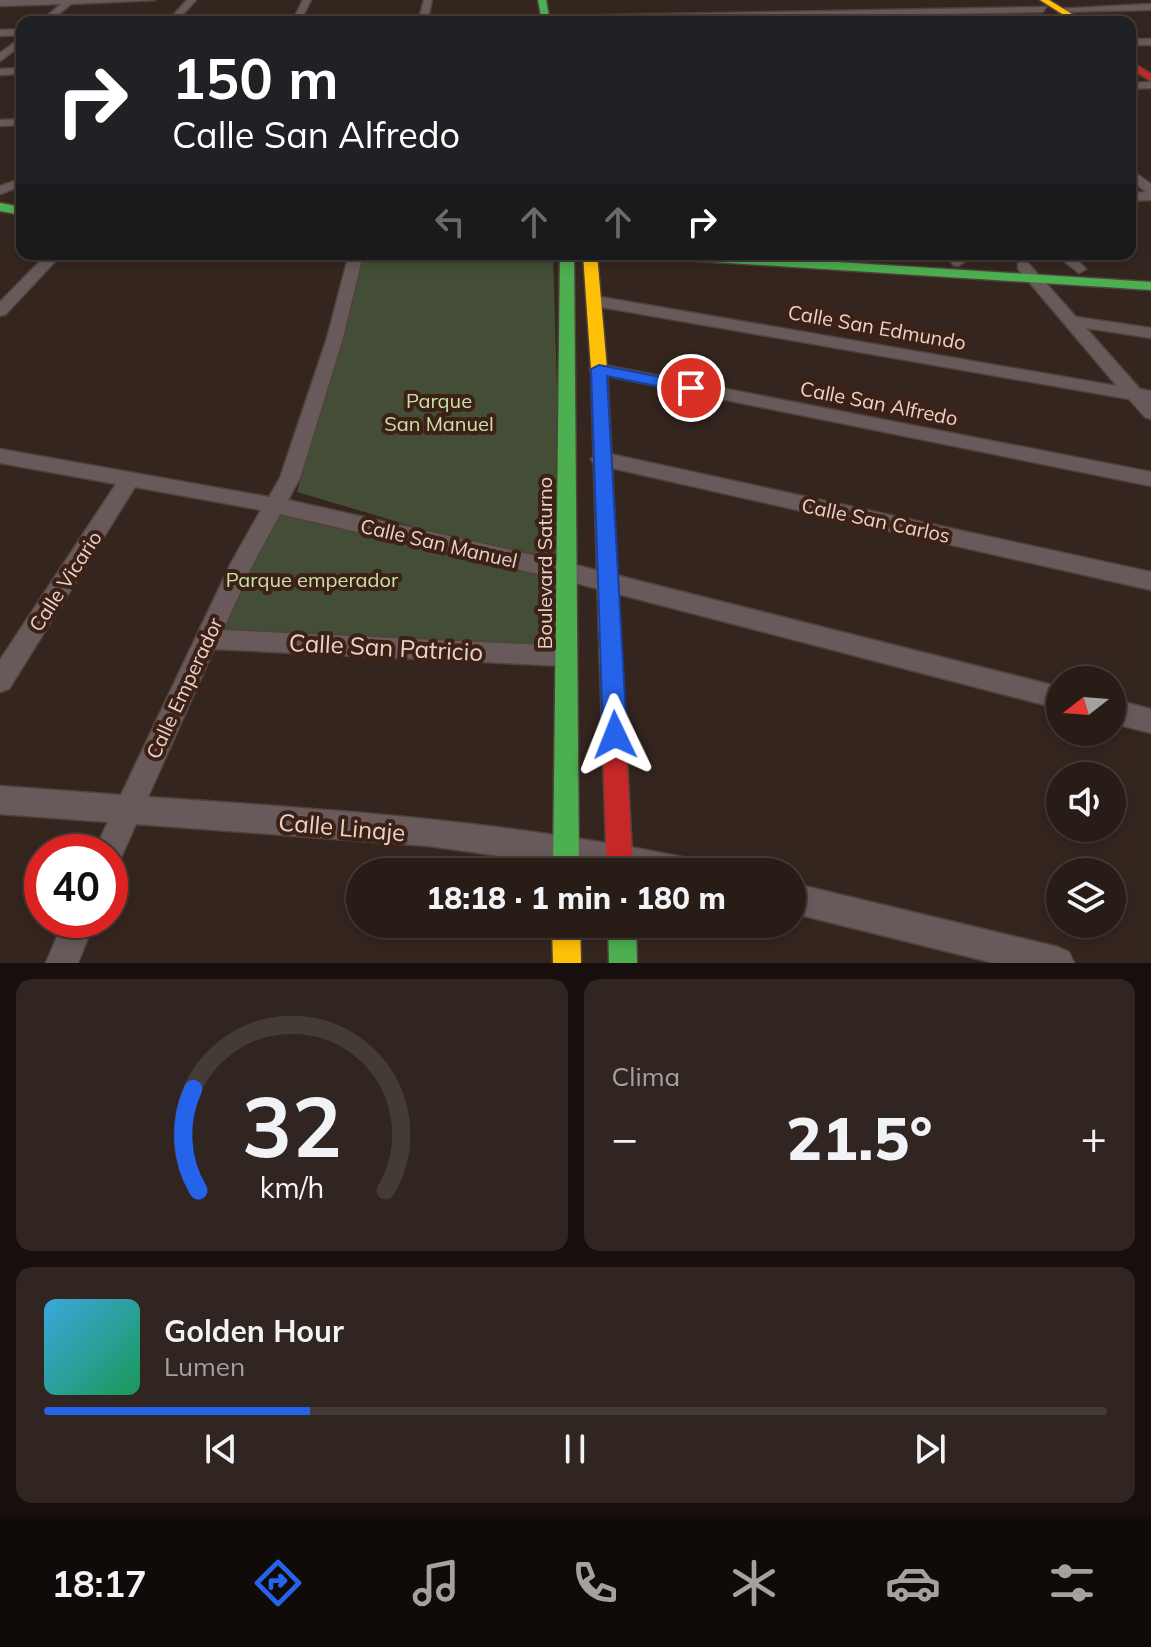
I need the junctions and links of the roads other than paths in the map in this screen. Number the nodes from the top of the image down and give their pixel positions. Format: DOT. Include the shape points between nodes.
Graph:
graph roads {
  1 [pos="151,0"];
  2 [pos="192,0"];
  3 [pos="793,0"];
  4 [pos="918,0"];
  5 [pos="974,0"];
  6 [pos="69,1"];
  7 [pos="832,2"];
  8 [pos="856,2"];
  9 [pos="0,3"];
  10 [pos="1151,7"];
  11 [pos="1048,8"];
  12 [pos="930,9"];
  13 [pos="988,10"];
  14 [pos="51,16"];
  15 [pos="177,16"];
  16 [pos="809,16"];
  17 [pos="837,16"];
  18 [pos="938,16"];
  19 [pos="1067,16"];
  20 [pos="16,45"];
  21 [pos="0,58"];
  22 [pos="1136,179"];
  23 [pos="0,192"];
  24 [pos="1151,193"];
  25 [pos="11,208"];
  26 [pos="49,260"];
  27 [pos="354,260"];
  28 [pos="567,260"];
  29 [pos="591,260"];
  30 [pos="778,260"];
  31 [pos="966,260"];
  32 [pos="1069,260"];
  33 [pos="1079,269"];
  34 [pos="1029,272"];
  35 [pos="1151,274"];
  36 [pos="1151,286"];
  37 [pos="595,301"];
  38 [pos="0,311"];
  39 [pos="1070,321"];
  40 [pos="1151,333"];
  41 [pos="599,369"];
  42 [pos="1142,395"];
  43 [pos="1151,413"];
  44 [pos="0,456"];
  45 [pos="601,459"];
  46 [pos="1151,479"];
  47 [pos="129,480"];
  48 [pos="275,505"];
  49 [pos="564,571"];
  50 [pos="1151,581"];
  51 [pos="609,583"];
  52 [pos="206,639"];
  53 [pos="565,656"];
  54 [pos="0,681"];
  55 [pos="1046,694"];
  56 [pos="1126,715"];
  57 [pos="1151,721"];
  58 [pos="0,800"];
  59 [pos="126,812"];
  60 [pos="117,834"];
  61 [pos="554,858"];
  62 [pos="566,858"];
  63 [pos="620,858"];
  64 [pos="806,901"];
  65 [pos="72,938"];
  66 [pos="566,938"];
  67 [pos="622,938"];
  68 [pos="62,963"];
  69 [pos="567,963"];
  70 [pos="623,963"];
  71 [pos="1058,963"];
  1 -- 6 [label="street"];
  2 -- 15 [label="street"];
  3 -- 16 [label="street"];
  4 -- 12 [label="street"];
  5 -- 13 [label="street"];
  6 -- 9 [label="street"];
  6 -- 14 [label="street"];
  7 -- 8 [label="street"];
  8 -- 12 [label="street"];
  10 -- 11 [label="street"];
  11 -- 13 [label="street"];
  11 -- 19 [label="street"];
  12 -- 13 [label="street"];
  12 -- 17 [label="street"];
  12 -- 18 [label="street"];
  20 -- 21 [label="street"];
  22 -- 24 [label="street"];
  23 -- 25 [label="street"];
  26 -- 38 [label="street"];
  27 -- 48 [label="street, Calle Emperador" via="303,442"];
  28 -- 49 [label="street, Boulevard Saturno"];
  29 -- 37 [label="street"];
  30 -- 34 [label="street"];
  31 -- 34 [label="street"];
  32 -- 33 [label="street"];
  33 -- 34 [label="street"];
  33 -- 35 [label="street"];
  34 -- 36 [label="street"];
  34 -- 39 [label="street"];
  37 -- 41 [label="street"];
  37 -- 42 [label="street, Calle San Edmundo"];
  39 -- 40 [label="street"];
  39 -- 42 [label="street"];
  41 -- 45 [label="street"];
  41 -- 46 [label="street, Calle San Alfredo"];
  42 -- 43 [label="street"];
  44 -- 47 [label="street, Calle San Manuel"];
  45 -- 50 [label="street, Calle San Carlos"];
  45 -- 51 [label="street"];
  47 -- 48 [label="street, Calle San Manuel"];
  47 -- 54 [label="street, Calle Vicario"];
  48 -- 49 [label="street, Calle San Manuel"];
  48 -- 52 [label="street, Calle Emperador"];
  49 -- 51 [label="street, Calle San Manuel"];
  49 -- 53 [label="street, Boulevard Saturno"];
  51 -- 55 [label="street, Calle San Manuel"];
  51 -- 63 [label="street"];
  52 -- 53 [label="street, Calle San Patricio"];
  52 -- 59 [label="street, Calle Emperador"];
  53 -- 62 [label="street, Boulevard Saturno"];
  56 -- 57 [label="street"];
  58 -- 59 [label="street, Calle Linaje"];
  59 -- 60 [label="street, Calle Emperador"];
  59 -- 61 [label="street, Calle Linaje" via="360,827"];
  64 -- 71 [label="street"];
  65 -- 68 [label="street"];
  66 -- 69 [label="street"];
  67 -- 70 [label="street"];
}
